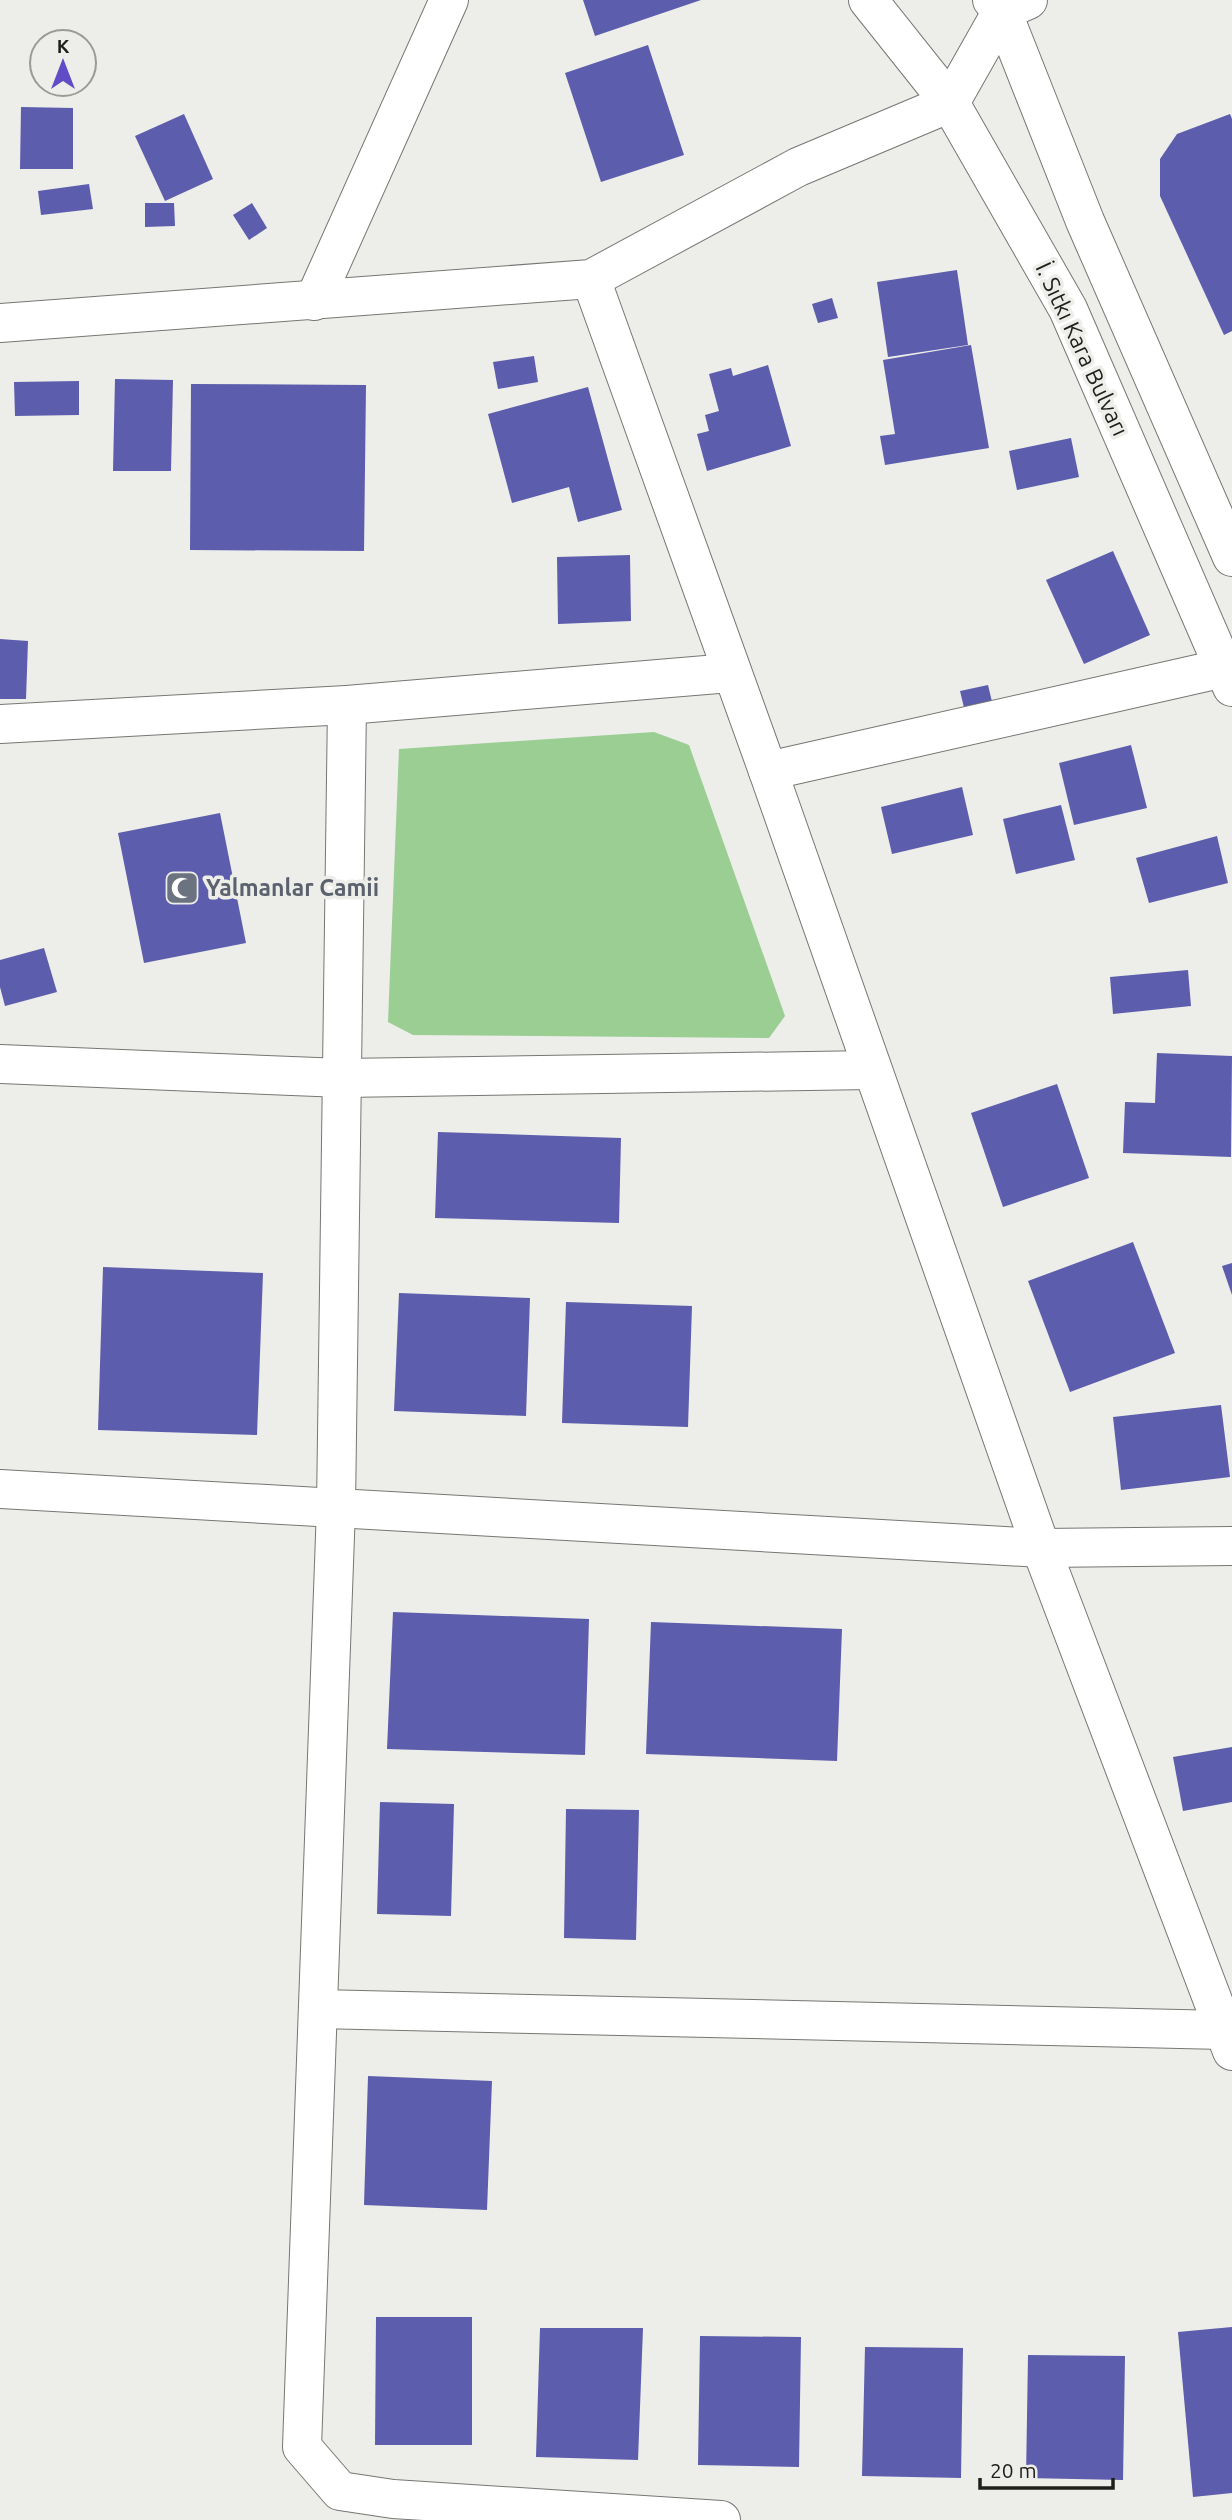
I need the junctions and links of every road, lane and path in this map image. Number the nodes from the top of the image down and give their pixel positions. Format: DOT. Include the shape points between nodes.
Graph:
graph roads {
  1 [pos="449,0"];
  2 [pos="868,0"];
  3 [pos="1007,4"];
  4 [pos="950,103"];
  5 [pos="590,279"];
  6 [pos="314,301"];
  7 [pos="0,323"];
  8 [pos="1232,557"];
  9 [pos="730,673"];
  10 [pos="1228,678"];
  11 [pos="347,705"];
  12 [pos="0,724"];
  13 [pos="768,771"];
  14 [pos="0,1064"];
  15 [pos="871,1070"];
  16 [pos="342,1077"];
  17 [pos="0,1489"];
  18 [pos="336,1508"];
  19 [pos="1232,1546"];
  20 [pos="1041,1548"];
  21 [pos="318,2009"];
  22 [pos="1228,2041"];
  23 [pos="721,2520"];
  1 -- 6 [label="street"];
  2 -- 4 [label="street, İ. Sıtkı Kara Bulvarı"];
  3 -- 4 [label="street"];
  3 -- 8 [label="street" via="1085,221"];
  4 -- 5 [label="street" via="798,167"];
  4 -- 10 [label="street, İ. Sıtkı Kara Bulvarı" via="1068,309"];
  5 -- 6 [label="street"];
  5 -- 9 [label="street"];
  6 -- 7 [label="street"];
  9 -- 11 [label="street"];
  9 -- 13 [label="street"];
  10 -- 13 [label="street"];
  11 -- 12 [label="street"];
  11 -- 16 [label="street"];
  13 -- 15 [label="street"];
  14 -- 16 [label="street"];
  15 -- 16 [label="street"];
  15 -- 20 [label="street"];
  16 -- 18 [label="street"];
  17 -- 18 [label="street"];
  18 -- 20 [label="street"];
  18 -- 21 [label="street"];
  19 -- 20 [label="street"];
  20 -- 22 [label="street"];
  21 -- 22 [label="street"];
  21 -- 23 [label="street" via="302,2447 340,2491 393,2499"];
}
